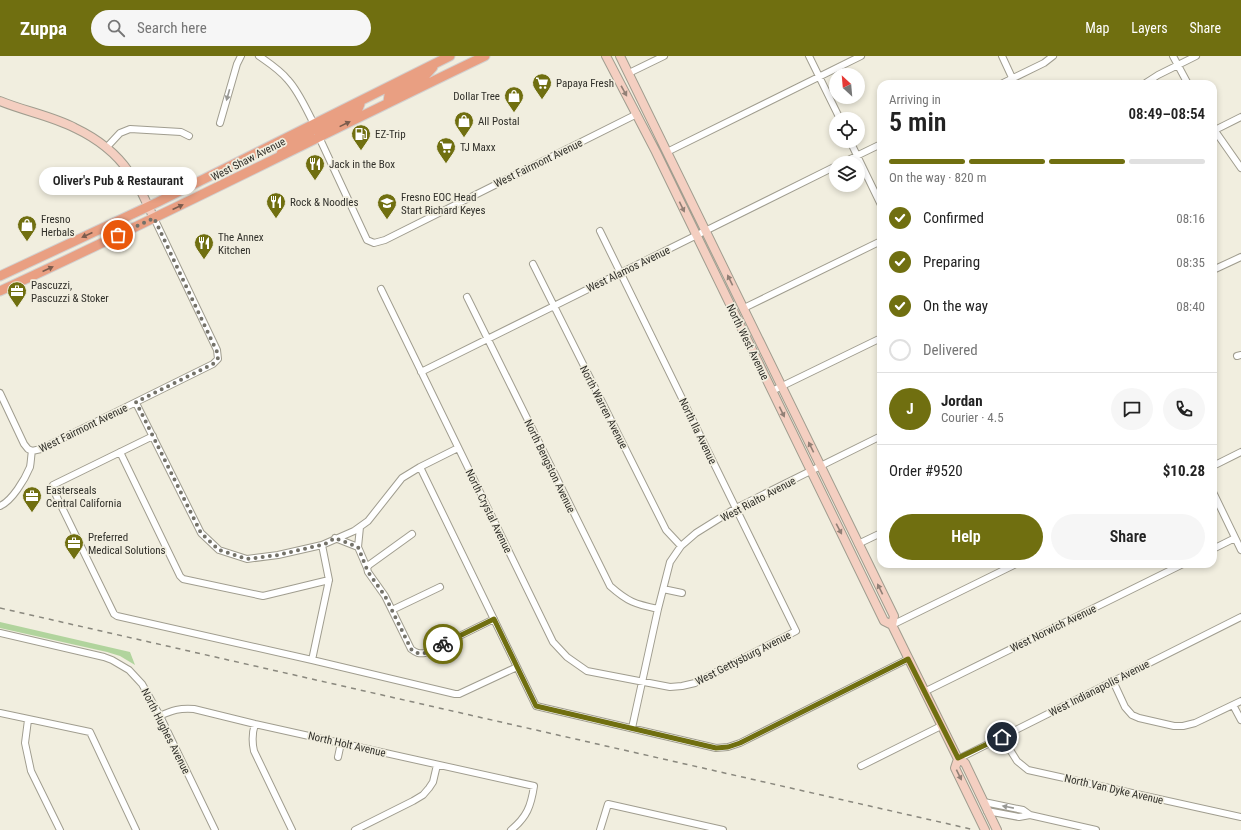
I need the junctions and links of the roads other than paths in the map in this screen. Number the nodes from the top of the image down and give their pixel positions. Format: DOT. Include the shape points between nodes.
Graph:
graph roads {
  1 [pos="241,56"];
  2 [pos="259,56"];
  3 [pos="450,56"];
  4 [pos="467,56"];
  5 [pos="485,56"];
  6 [pos="606,56"];
  7 [pos="620,56"];
  8 [pos="664,56"];
  9 [pos="809,56"];
  10 [pos="861,56"];
  11 [pos="1002,56"];
  12 [pos="1053,56"];
  13 [pos="1174,56"];
  14 [pos="1196,56"];
  15 [pos="438,62"];
  16 [pos="1178,65"];
  17 [pos="463,66"];
  18 [pos="629,73"];
  19 [pos="819,77"];
  20 [pos="1014,80"];
  21 [pos="1016,80"];
  22 [pos="1150,80"];
  23 [pos="1186,80"];
  24 [pos="362,101"];
  25 [pos="0,102"];
  26 [pos="388,102"];
  27 [pos="836,112"];
  28 [pos="637,114"];
  29 [pos="1241,117"];
  30 [pos="220,123"];
  31 [pos="314,124"];
  32 [pos="1217,128"];
  33 [pos="1217,135"];
  34 [pos="189,136"];
  35 [pos="318,137"];
  36 [pos="877,146"];
  37 [pos="106,148"];
  38 [pos="854,148"];
  39 [pos="667,152"];
  40 [pos="857,155"];
  41 [pos="281,156"];
  42 [pos="1241,168"];
  43 [pos="676,170"];
  44 [pos="829,170"];
  45 [pos="877,197"];
  46 [pos="151,212"];
  47 [pos="600,231"];
  48 [pos="706,231"];
  49 [pos="696,235"];
  50 [pos="877,243"];
  51 [pos="1241,257"];
  52 [pos="36,259"];
  53 [pos="533,264"];
  54 [pos="1217,268"];
  55 [pos="621,273"];
  56 [pos="0,276"];
  57 [pos="0,282"];
  58 [pos="381,289"];
  59 [pos="0,291"];
  60 [pos="467,297"];
  61 [pos="554,306"];
  62 [pos="744,308"];
  63 [pos="487,339"];
  64 [pos="877,340"];
  65 [pos="421,372"];
  66 [pos="782,386"];
  67 [pos="772,391"];
  68 [pos="0,393"];
  69 [pos="136,402"];
  70 [pos="152,436"];
  71 [pos="877,438"];
  72 [pos="458,448"];
  73 [pos="32,451"];
  74 [pos="120,452"];
  75 [pos="1241,452"];
  76 [pos="1217,464"];
  77 [pos="820,466"];
  78 [pos="420,467"];
  79 [pos="811,471"];
  80 [pos="1217,500"];
  81 [pos="0,506"];
  82 [pos="736,508"];
  83 [pos="360,528"];
  84 [pos="412,534"];
  85 [pos="877,535"];
  86 [pos="335,538"];
  87 [pos="1235,538"];
  88 [pos="858,544"];
  89 [pos="322,545"];
  90 [pos="681,546"];
  91 [pos="358,547"];
  92 [pos="1217,547"];
  93 [pos="1241,550"];
  94 [pos="367,568"];
  95 [pos="1008,568"];
  96 [pos="1174,568"];
  97 [pos="329,580"];
  98 [pos="440,586"];
  99 [pos="663,589"];
  100 [pos="682,593"];
  101 [pos="658,609"];
  102 [pos="392,610"];
  103 [pos="1241,618"];
  104 [pos="494,619"];
  105 [pos="892,625"];
  106 [pos="796,632"];
  107 [pos="0,634"];
  108 [pos="908,659"];
  109 [pos="312,660"];
  110 [pos="517,667"];
  111 [pos="643,681"];
  112 [pos="1113,681"];
  113 [pos="924,692"];
  114 [pos="1241,701"];
  115 [pos="1233,705"];
  116 [pos="0,713"];
  117 [pos="160,716"];
  118 [pos="28,720"];
  119 [pos="1241,720"];
  120 [pos="255,724"];
  121 [pos="941,726"];
  122 [pos="632,728"];
  123 [pos="1002,737"];
  124 [pos="341,743"];
  125 [pos="338,757"];
  126 [pos="958,758"];
  127 [pos="438,765"];
  128 [pos="861,766"];
  129 [pos="966,790"];
  130 [pos="984,802"];
  131 [pos="988,811"];
  132 [pos="1030,815"];
  133 [pos="1241,818"];
  134 [pos="60,830"];
  135 [pos="136,830"];
  136 [pos="215,830"];
  137 [pos="292,830"];
  138 [pos="355,830"];
  139 [pos="511,830"];
  140 [pos="600,830"];
  141 [pos="723,830"];
  142 [pos="985,830"];
  143 [pos="997,830"];
  144 [pos="1096,830"];
  1 -- 30 [label="street, one-way"];
  2 -- 31 [label="street" via="288,78"];
  3 -- 15 [label="main road, West Shaw Avenue"];
  4 -- 17 [label="main road"];
  5 -- 17 [label="main road, West Shaw Avenue"];
  6 -- 28 [label="main road, North West Avenue, one-way"];
  7 -- 18 [label="main road, North West Avenue"];
  8 -- 18 [label="street"];
  9 -- 19 [label="street"];
  10 -- 19 [label="street"];
  11 -- 20 [label="street"];
  12 -- 21 [label="street"];
  13 -- 16 [label="street"];
  14 -- 16 [label="street"];
  15 -- 24 [label="main road, West Shaw Avenue"];
  15 -- 26 [label="main road" via="424,77 389,95"];
  16 -- 22 [label="street"];
  16 -- 23 [label="street"];
  17 -- 26 [label="main road, West Shaw Avenue"];
  18 -- 39 [label="main road, North West Avenue"];
  19 -- 27 [label="street"];
  19 -- 39 [label="street"];
  24 -- 31 [label="main road, West Shaw Avenue"];
  24 -- 35 [label="main road" via="358,110 321,128"];
  25 -- 37 [label="main road" via="75,127"];
  35 -- 26 [label="main road, West Shaw Avenue, one-way"];
  28 -- 35 [label="street, West Fairmont Avenue" via="385,240 374,243 367,240"];
  28 -- 43 [label="main road" via="645,119 667,162"];
  28 -- 49 [label="main road, North West Avenue, one-way"];
  29 -- 32 [label="street"];
  31 -- 41 [label="main road" via="310,133 283,146"];
  31 -- 46 [label="main road, West Shaw Avenue"];
  33 -- 42 [label="street"];
  34 -- 37 [label="street" via="181,132 130,130 120,133"];
  35 -- 41 [label="main road, West Shaw Avenue"];
  36 -- 40 [label="street"];
  37 -- 46 [label="main road" via="124,164"];
  38 -- 40 [label="street"];
  39 -- 43 [label="main road, North West Avenue"];
  40 -- 45 [label="street"];
  46 -- 41 [label="main road, West Shaw Avenue, one-way" via="212,191"];
  43 -- 48 [label="main road, North West Avenue"];
  44 -- 48 [label="street, West Alamos Avenue"];
  46 -- 52 [label="main road, West Shaw Avenue, one-way"];
  59 -- 46 [label="main road, West Shaw Avenue, one-way"];
  46 -- 69 [label="street, West Fairmont Avenue" via="217,350 218,358 213,364"];
  47 -- 55 [label="street, North Ila Avenue"];
  48 -- 49 [label="street, West Alamos Avenue"];
  62 -- 48 [label="main road, North West Avenue, one-way"];
  49 -- 55 [label="street, West Alamos Avenue"];
  49 -- 67 [label="main road, North West Avenue"];
  50 -- 62 [label="street"];
  51 -- 54 [label="street"];
  52 -- 56 [label="main road, West Shaw Avenue"];
  52 -- 57 [label="main road"];
  53 -- 61 [label="street, North Warren Avenue"];
  55 -- 61 [label="street, West Alamos Avenue"];
  55 -- 82 [label="street, North Ila Avenue"];
  58 -- 65 [label="street, North Crystal Avenue"];
  60 -- 63 [label="street, North Bengston Avenue"];
  61 -- 63 [label="street, West Alamos Avenue"];
  61 -- 90 [label="street, North Warren Avenue" via="666,530"];
  62 -- 66 [label="main road, North West Avenue"];
  63 -- 65 [label="street, West Alamos Avenue"];
  63 -- 101 [label="street, North Bengston Avenue" via="610,586 623,598 638,605"];
  64 -- 66 [label="street"];
  65 -- 72 [label="street, North Crystal Avenue"];
  66 -- 67 [label="street"];
  77 -- 66 [label="main road, North West Avenue, one-way"];
  67 -- 79 [label="main road, North West Avenue, one-way"];
  68 -- 73 [label="street" via="24,444"];
  69 -- 70 [label="street"];
  69 -- 73 [label="street, West Fairmont Avenue" via="41,450"];
  70 -- 74 [label="street"];
  70 -- 89 [label="street" via="201,533 219,550 247,559"];
  71 -- 77 [label="street, West Rialto Avenue"];
  72 -- 78 [label="street"];
  72 -- 111 [label="street, North Crystal Avenue" via="553,642 567,658 587,671"];
  73 -- 81 [label="street" via="30,466 19,488"];
  74 -- 97 [label="street" via="183,579 263,596"];
  74 -- 109 [label="street" via="53,485 52,488 114,614"];
  75 -- 76 [label="street"];
  77 -- 79 [label="street, West Rialto Avenue"];
  77 -- 88 [label="main road, North West Avenue"];
  78 -- 83 [label="street" via="402,478"];
  78 -- 104 [label="street"];
  79 -- 82 [label="street, West Rialto Avenue"];
  79 -- 105 [label="main road, North West Avenue, one-way" via="884,621"];
  80 -- 87 [label="street"];
  82 -- 90 [label="street, West Rialto Avenue" via="696,533"];
  82 -- 106 [label="street, North Ila Avenue"];
  83 -- 86 [label="street"];
  83 -- 91 [label="street"];
  84 -- 94 [label="street"];
  85 -- 88 [label="street"];
  86 -- 89 [label="street"];
  86 -- 91 [label="street"];
  87 -- 92 [label="street"];
  87 -- 93 [label="street"];
  105 -- 88 [label="main road, North West Avenue, one-way" via="894,616"];
  89 -- 97 [label="street"];
  90 -- 99 [label="street, West Rialto Avenue" via="670,562"];
  91 -- 94 [label="street"];
  94 -- 102 [label="street"];
  95 -- 105 [label="street"];
  96 -- 113 [label="street, West Norwich Avenue"];
  97 -- 109 [label="street"];
  98 -- 102 [label="street"];
  99 -- 100 [label="street"];
  99 -- 101 [label="street, West Rialto Avenue"];
  101 -- 111 [label="street, West Rialto Avenue"];
  102 -- 104 [label="street" via="411,649 420,654"];
  103 -- 112 [label="street, West Indianapolis Avenue"];
  104 -- 110 [label="street"];
  105 -- 108 [label="main road, North West Avenue"];
  106 -- 111 [label="street, West Gettysburg Avenue" via="694,683 670,687"];
  107 -- 117 [label="street, North Hughes Avenue" via="104,657 120,664 142,684"];
  108 -- 113 [label="main road, North West Avenue"];
  108 -- 122 [label="street" via="728,747 716,748"];
  109 -- 110 [label="street" via="455,694"];
  110 -- 122 [label="street" via="536,706"];
  111 -- 122 [label="street, West Rialto Avenue"];
  112 -- 115 [label="street" via="1125,707 1132,715 1172,725 1192,724"];
  112 -- 123 [label="street, West Indianapolis Avenue"];
  113 -- 121 [label="main road, North West Avenue"];
  114 -- 115 [label="street"];
  115 -- 119 [label="street"];
  116 -- 118 [label="street"];
  117 -- 120 [label="street, North Holt Avenue" via="184,708"];
  117 -- 136 [label="street, North Hughes Avenue"];
  118 -- 134 [label="street" via="25,743 31,771"];
  118 -- 135 [label="street" via="90,732"];
  120 -- 124 [label="street, North Holt Avenue"];
  120 -- 137 [label="street" via="252,739 254,751"];
  121 -- 126 [label="main road, North West Avenue"];
  121 -- 128 [label="street"];
  123 -- 126 [label="street, West Indianapolis Avenue"];
  123 -- 133 [label="street, North Van Dyke Avenue" via="1016,761 1028,770"];
  124 -- 125 [label="street"];
  124 -- 127 [label="street, North Holt Avenue"];
  126 -- 129 [label="main road, North West Avenue, one-way" via="955,768"];
  126 -- 130 [label="main road, North West Avenue" via="965,763"];
  127 -- 138 [label="street" via="433,782 423,795"];
  127 -- 139 [label="street, North Holt Avenue" via="534,786 526,814"];
  129 -- 131 [label="main road" via="973,793 982,809"];
  129 -- 142 [label="main road, North West Avenue"];
  130 -- 131 [label="main road, North West Avenue"];
  132 -- 130 [label="street, one-way" via="1023,810"];
  131 -- 132 [label="street" via="1019,817"];
  131 -- 143 [label="main road, North West Avenue"];
  132 -- 144 [label="street"];
  140 -- 141 [label="street" via="608,804"];
}
